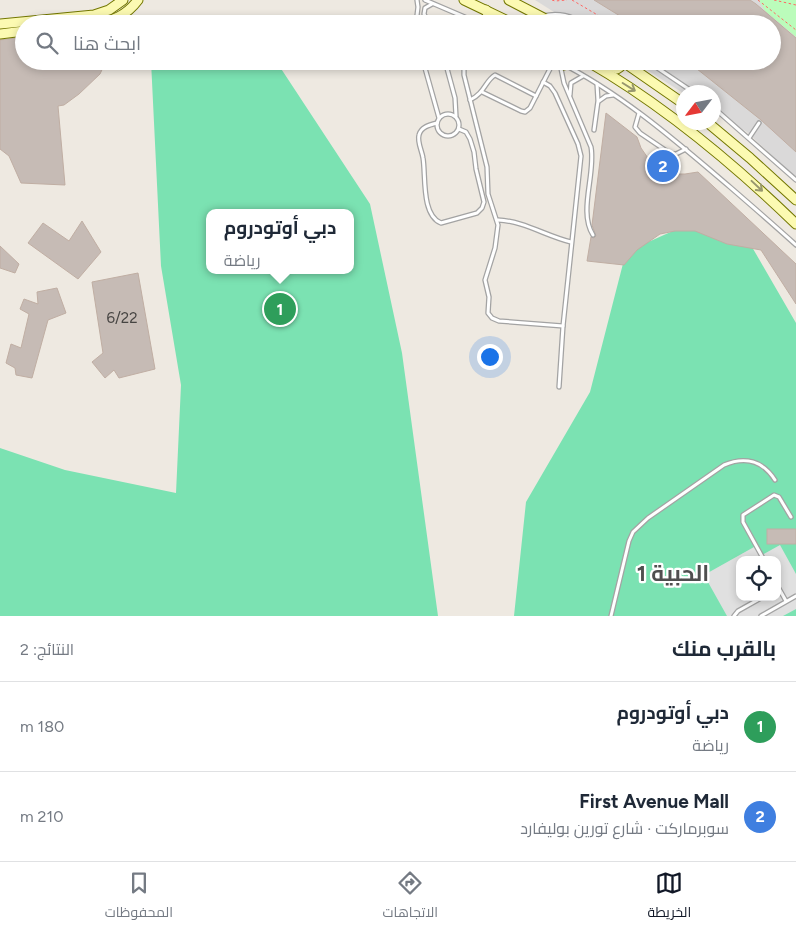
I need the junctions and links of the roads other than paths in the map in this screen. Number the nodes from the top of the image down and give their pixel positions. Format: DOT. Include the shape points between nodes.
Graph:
graph roads {
  1 [pos="122,0"];
  2 [pos="138,0"];
  3 [pos="417,0"];
  4 [pos="425,0"];
  5 [pos="464,0"];
  6 [pos="509,0"];
  7 [pos="433,3"];
  8 [pos="486,10"];
  9 [pos="94,15"];
  10 [pos="123,15"];
  11 [pos="416,15"];
  12 [pos="425,15"];
  13 [pos="460,15"];
  14 [pos="488,15"];
  15 [pos="496,15"];
  16 [pos="539,15"];
  17 [pos="547,15"];
  18 [pos="567,15"];
  19 [pos="15,23"];
  20 [pos="0,24"];
  21 [pos="15,32"];
  22 [pos="0,34"];
  23 [pos="426,70"];
  24 [pos="447,70"];
  25 [pos="464,70"];
  26 [pos="553,70"];
  27 [pos="561,70"];
  28 [pos="573,70"];
  29 [pos="601,70"];
  30 [pos="634,70"];
  31 [pos="661,70"];
  32 [pos="583,76"];
  33 [pos="543,82"];
  34 [pos="596,84"];
  35 [pos="683,85"];
  36 [pos="482,92"];
  37 [pos="613,95"];
  38 [pos="536,96"];
  39 [pos="570,96"];
  40 [pos="676,99"];
  41 [pos="470,100"];
  42 [pos="598,101"];
  43 [pos="639,113"];
  44 [pos="721,114"];
  45 [pos="456,117"];
  46 [pos="439,118"];
  47 [pos="437,123"];
  48 [pos="759,123"];
  49 [pos="459,129"];
  50 [pos="594,130"];
  51 [pos="717,130"];
  52 [pos="749,138"];
  53 [pos="686,149"];
  54 [pos="796,180"];
  55 [pos="796,200"];
  56 [pos="498,220"];
  57 [pos="795,223"];
  58 [pos="593,235"];
  59 [pos="571,242"];
  60 [pos="796,244"];
  61 [pos="563,326"];
  62 [pos="559,388"];
  63 [pos="775,480"];
  64 [pos="791,516"];
  65 [pos="762,556"];
  66 [pos="781,592"];
  67 [pos="796,596"];
  68 [pos="756,601"];
  69 [pos="786,601"];
  70 [pos="611,616"];
  71 [pos="734,616"];
  72 [pos="761,616"];
  1 -- 9 [label="main road" via="109,10"];
  2 -- 10 [label="main road"];
  3 -- 11 [label="lane"];
  4 -- 7 [label="lane"];
  5 -- 8 [label="main road"];
  6 -- 16 [label="main road"];
  7 -- 12 [label="lane" via="425,8"];
  7 -- 13 [label="lane"];
  8 -- 14 [label="main road"];
  8 -- 15 [label="main road"];
  17 -- 18 [label="lane"];
  19 -- 20 [label="main road"];
  21 -- 22 [label="main road"];
  23 -- 46 [label="lane"];
  24 -- 45 [label="lane"];
  25 -- 41 [label="lane"];
  26 -- 33 [label="lane"];
  27 -- 39 [label="lane"];
  28 -- 32 [label="lane"];
  29 -- 57 [label="main road, one-way" via="696,134"];
  30 -- 40 [label="main road"];
  31 -- 35 [label="lane"];
  32 -- 34 [label="lane"];
  32 -- 39 [label="lane" via="571,83"];
  33 -- 38 [label="lane"];
  33 -- 59 [label="lane" via="556,93 580,150"];
  34 -- 37 [label="lane"];
  34 -- 42 [label="lane"];
  36 -- 38 [label="lane" via="523,112 529,109"];
  36 -- 38 [label="lane" via="495,75"];
  36 -- 41 [label="lane"];
  37 -- 42 [label="lane"];
  37 -- 43 [label="lane"];
  39 -- 58 [label="lane" via="592,152 587,215"];
  41 -- 56 [label="lane" via="488,171 488,194"];
  42 -- 50 [label="lane"];
  43 -- 53 [label="lane"];
  43 -- 53 [label="lane" via="635,126 640,133 671,154"];
  44 -- 52 [label="lane"];
  45 -- 46 [label="lane" via="448,114"];
  45 -- 49 [label="lane"];
  46 -- 47 [label="lane"];
  47 -- 49 [label="lane" via="438,132 446,137 453,136"];
  47 -- 49 [label="lane" via="425,127 418,137 425,194 433,216 441,223 477,213 484,202 470,139"];
  48 -- 52 [label="lane"];
  51 -- 55 [label="main road"];
  52 -- 54 [label="lane"];
  53 -- 60 [label="lane"];
  56 -- 59 [label="lane" via="518,223"];
  56 -- 61 [label="lane" via="495,248 485,280 490,316 499,321"];
  59 -- 61 [label="lane"];
  61 -- 62 [label="lane"];
  63 -- 70 [label="lane" via="761,465 733,461 644,521 628,541"];
  64 -- 65 [label="lane" via="780,499 774,496 743,515 743,522"];
  66 -- 69 [label="lane"];
  67 -- 69 [label="lane"];
  68 -- 71 [label="lane"];
  69 -- 72 [label="lane"];
}
